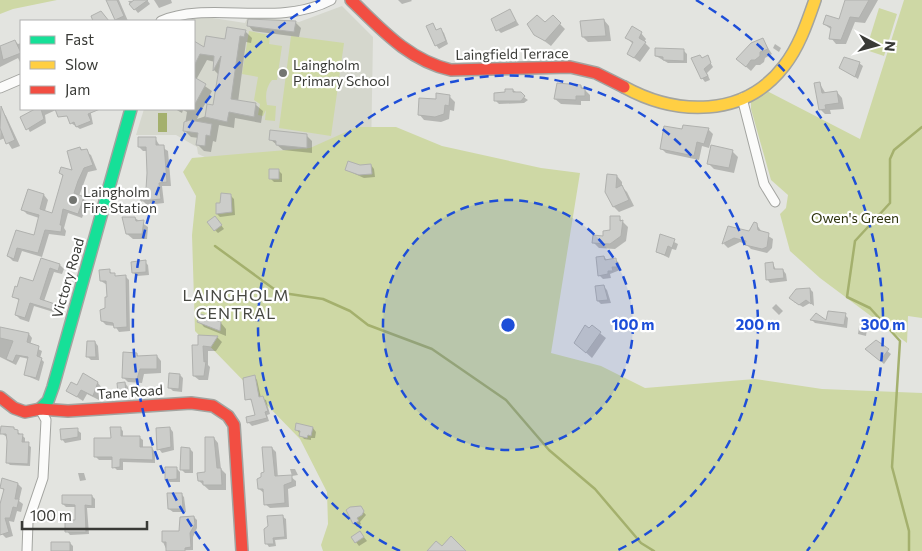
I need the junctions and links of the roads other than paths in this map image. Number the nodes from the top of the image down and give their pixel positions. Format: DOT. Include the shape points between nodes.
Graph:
graph roads {
  1 [pos="331,0"];
  2 [pos="351,0"];
  3 [pos="815,0"];
  4 [pos="236,3"];
  5 [pos="192,4"];
  6 [pos="162,20"];
  7 [pos="20,79"];
  8 [pos="0,88"];
  9 [pos="742,98"];
  10 [pos="131,110"];
  11 [pos="775,202"];
  12 [pos="0,397"];
  13 [pos="40,409"];
  14 [pos="27,551"];
  15 [pos="242,551"];
  1 -- 4 [label="street" via="315,7 297,9"];
  2 -- 9 [label="street, Laingfield Terrace" via="414,58 434,68 575,68 604,77 652,101 678,107 714,106"];
  3 -- 9 [label="street, Laingfield Terrace" via="803,36 782,70"];
  5 -- 6 [label="street"];
  7 -- 8 [label="street"];
  9 -- 11 [label="street" via="764,184"];
  10 -- 13 [label="street, Victory Road" via="53,387 48,401"];
  12 -- 13 [label="street" via="25,412"];
  13 -- 14 [label="street" via="46,420 44,478 28,522"];
  13 -- 15 [label="street, Tane Road" via="214,406 234,425"];
}
